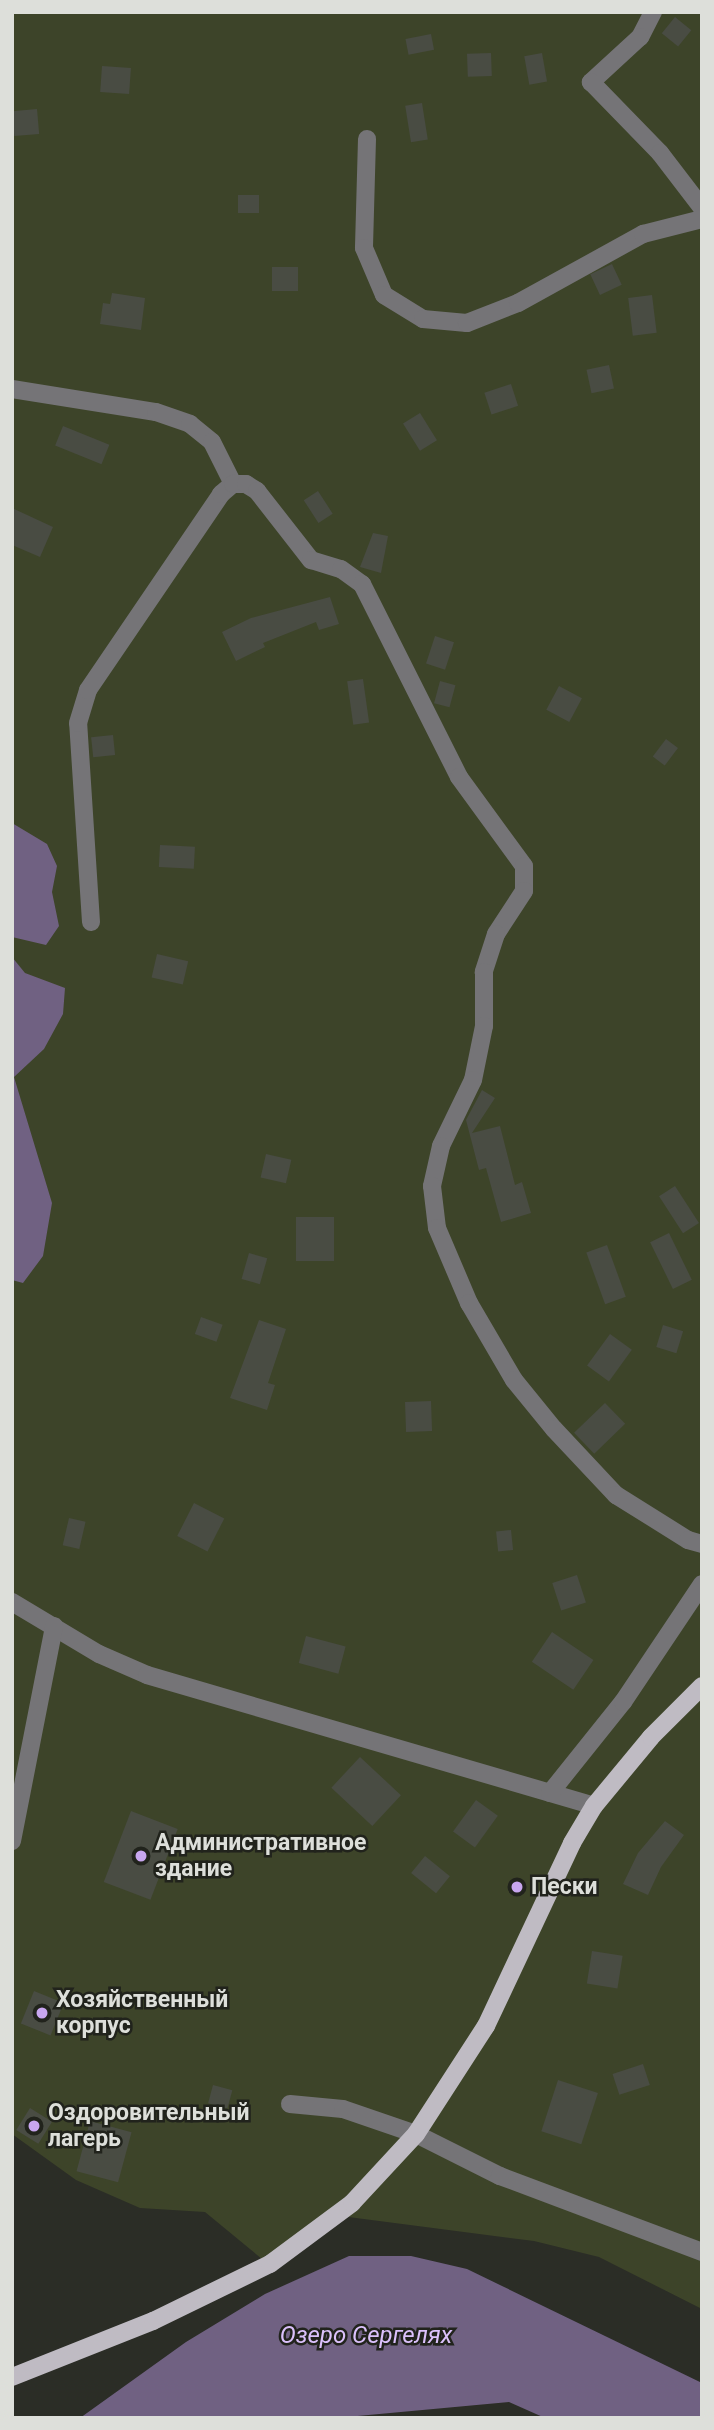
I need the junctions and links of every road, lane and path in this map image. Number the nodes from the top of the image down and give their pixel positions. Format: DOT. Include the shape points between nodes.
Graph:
graph roads {
  1 [pos="653,12"];
  2 [pos="368,139"];
  3 [pos="702,208"];
  4 [pos="702,219"];
  5 [pos="12,389"];
  6 [pos="233,484"];
  7 [pos="91,922"];
  8 [pos="702,1544"];
  9 [pos="702,1584"];
  10 [pos="12,1602"];
  11 [pos="54,1626"];
  12 [pos="702,1686"];
  13 [pos="551,1793"];
  14 [pos="594,1806"];
  15 [pos="12,1841"];
  16 [pos="290,2104"];
  17 [pos="416,2134"];
  18 [pos="702,2252"];
  19 [pos="12,2378"];
  1 -- 3 [label="street" via="639,37 592,82 660,153"];
  2 -- 4 [label="street" via="364,248 384,295 423,319 467,323 518,303 643,234"];
  5 -- 6 [label="street" via="156,412 190,424 212,442"];
  6 -- 7 [label="street" via="221,494 88,690 78,723"];
  6 -- 8 [label="street" via="257,491 311,560 341,569 362,584 459,777 524,866 524,891 496,934 484,972 484,1026 473,1080 441,1146 432,1186 437,1228 469,1303 514,1380 589,1468 616,1495 654,1521"];
  9 -- 13 [label="street" via="623,1702"];
  10 -- 11 [label="street"];
  11 -- 13 [label="street" via="99,1654 147,1675"];
  11 -- 15 [label="street"];
  12 -- 14 [label="main road"];
  13 -- 14 [label="street"];
  14 -- 17 [label="main road" via="486,2026"];
  16 -- 17 [label="street" via="343,2109"];
  17 -- 18 [label="street" via="500,2176"];
  17 -- 19 [label="main road" via="352,2203 271,2264 153,2322"];
}
